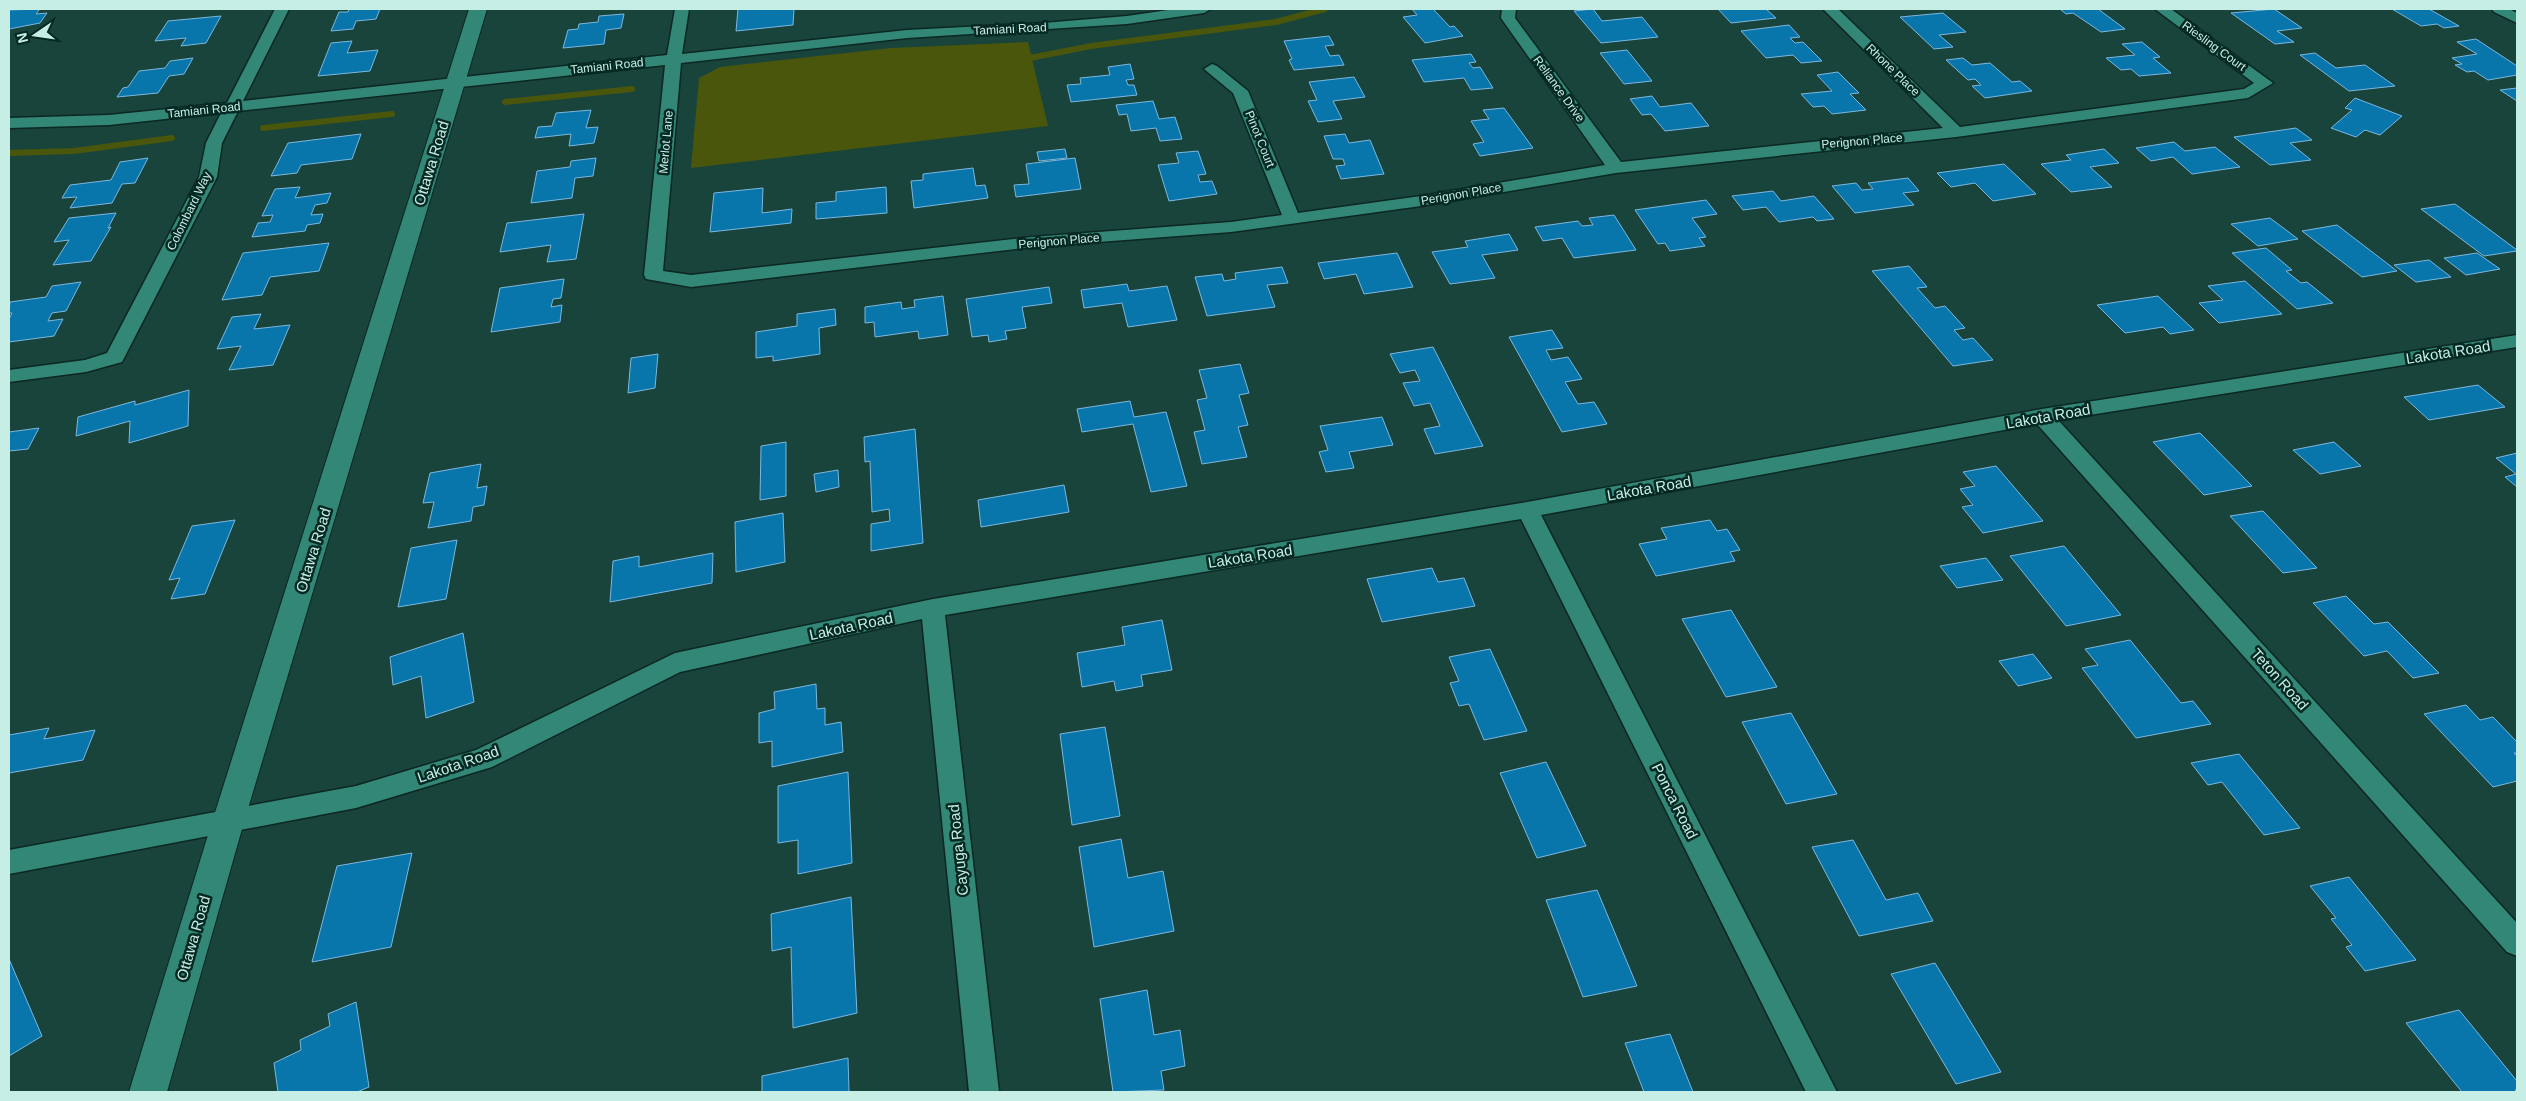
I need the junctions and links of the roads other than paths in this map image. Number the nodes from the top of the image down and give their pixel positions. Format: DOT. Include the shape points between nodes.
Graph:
graph roads {
  1 [pos="282,9"];
  2 [pos="478,9"];
  3 [pos="682,9"];
  4 [pos="1204,9"];
  5 [pos="1509,9"];
  6 [pos="1830,9"];
  7 [pos="2162,9"];
  8 [pos="2499,9"];
  9 [pos="2517,19"];
  10 [pos="674,59"];
  11 [pos="1212,69"];
  12 [pos="454,82"];
  13 [pos="2265,83"];
  14 [pos="231,108"];
  15 [pos="9,123"];
  16 [pos="1956,132"];
  17 [pos="1616,168"];
  18 [pos="1292,219"];
  19 [pos="653,275"];
  20 [pos="2516,342"];
  21 [pos="9,376"];
  22 [pos="2042,416"];
  23 [pos="1527,510"];
  24 [pos="933,608"];
  25 [pos="228,822"];
  26 [pos="9,862"];
  27 [pos="2517,942"];
  28 [pos="148,1092"];
  29 [pos="984,1092"];
  30 [pos="1822,1092"];
  1 -- 14 [label="street, Colombard Way"];
  2 -- 12 [label="street, Ottawa Road"];
  3 -- 10 [label="street, Merlot Lane"];
  4 -- 10 [label="street, Tamiani Road" via="1127,20 1041,21"];
  5 -- 17 [label="street, Reliance Drive" via="1508,18"];
  6 -- 16 [label="street, Rhone Place"];
  7 -- 13 [label="street, Riesling Court"];
  8 -- 9 [label="street"];
  10 -- 12 [label="street, Tamiani Road"];
  10 -- 19 [label="street, Merlot Lane"];
  11 -- 18 [label="street, Pinot Court" via="1240,91"];
  12 -- 14 [label="street, Tamiani Road"];
  12 -- 25 [label="street, Ottawa Road"];
  13 -- 16 [label="street, Perignon Place" via="2248,93"];
  14 -- 15 [label="street, Tamiani Road" via="109,120"];
  14 -- 21 [label="street, Colombard Way" via="214,144 208,177 115,357 86,366"];
  16 -- 17 [label="street, Perignon Place"];
  17 -- 18 [label="street, Perignon Place"];
  18 -- 19 [label="street, Perignon Place" via="1231,227 1032,242 691,281"];
  20 -- 22 [label="street, Lakota Road"];
  22 -- 23 [label="street, Lakota Road"];
  22 -- 27 [label="street, Teton Road"];
  23 -- 24 [label="street, Lakota Road"];
  23 -- 30 [label="street, Ponca Road"];
  24 -- 25 [label="street, Lakota Road" via="676,663 483,759 356,798"];
  24 -- 29 [label="street, Cayuga Road"];
  25 -- 26 [label="street, Lakota Road"];
  25 -- 28 [label="street, Ottawa Road"];
}
